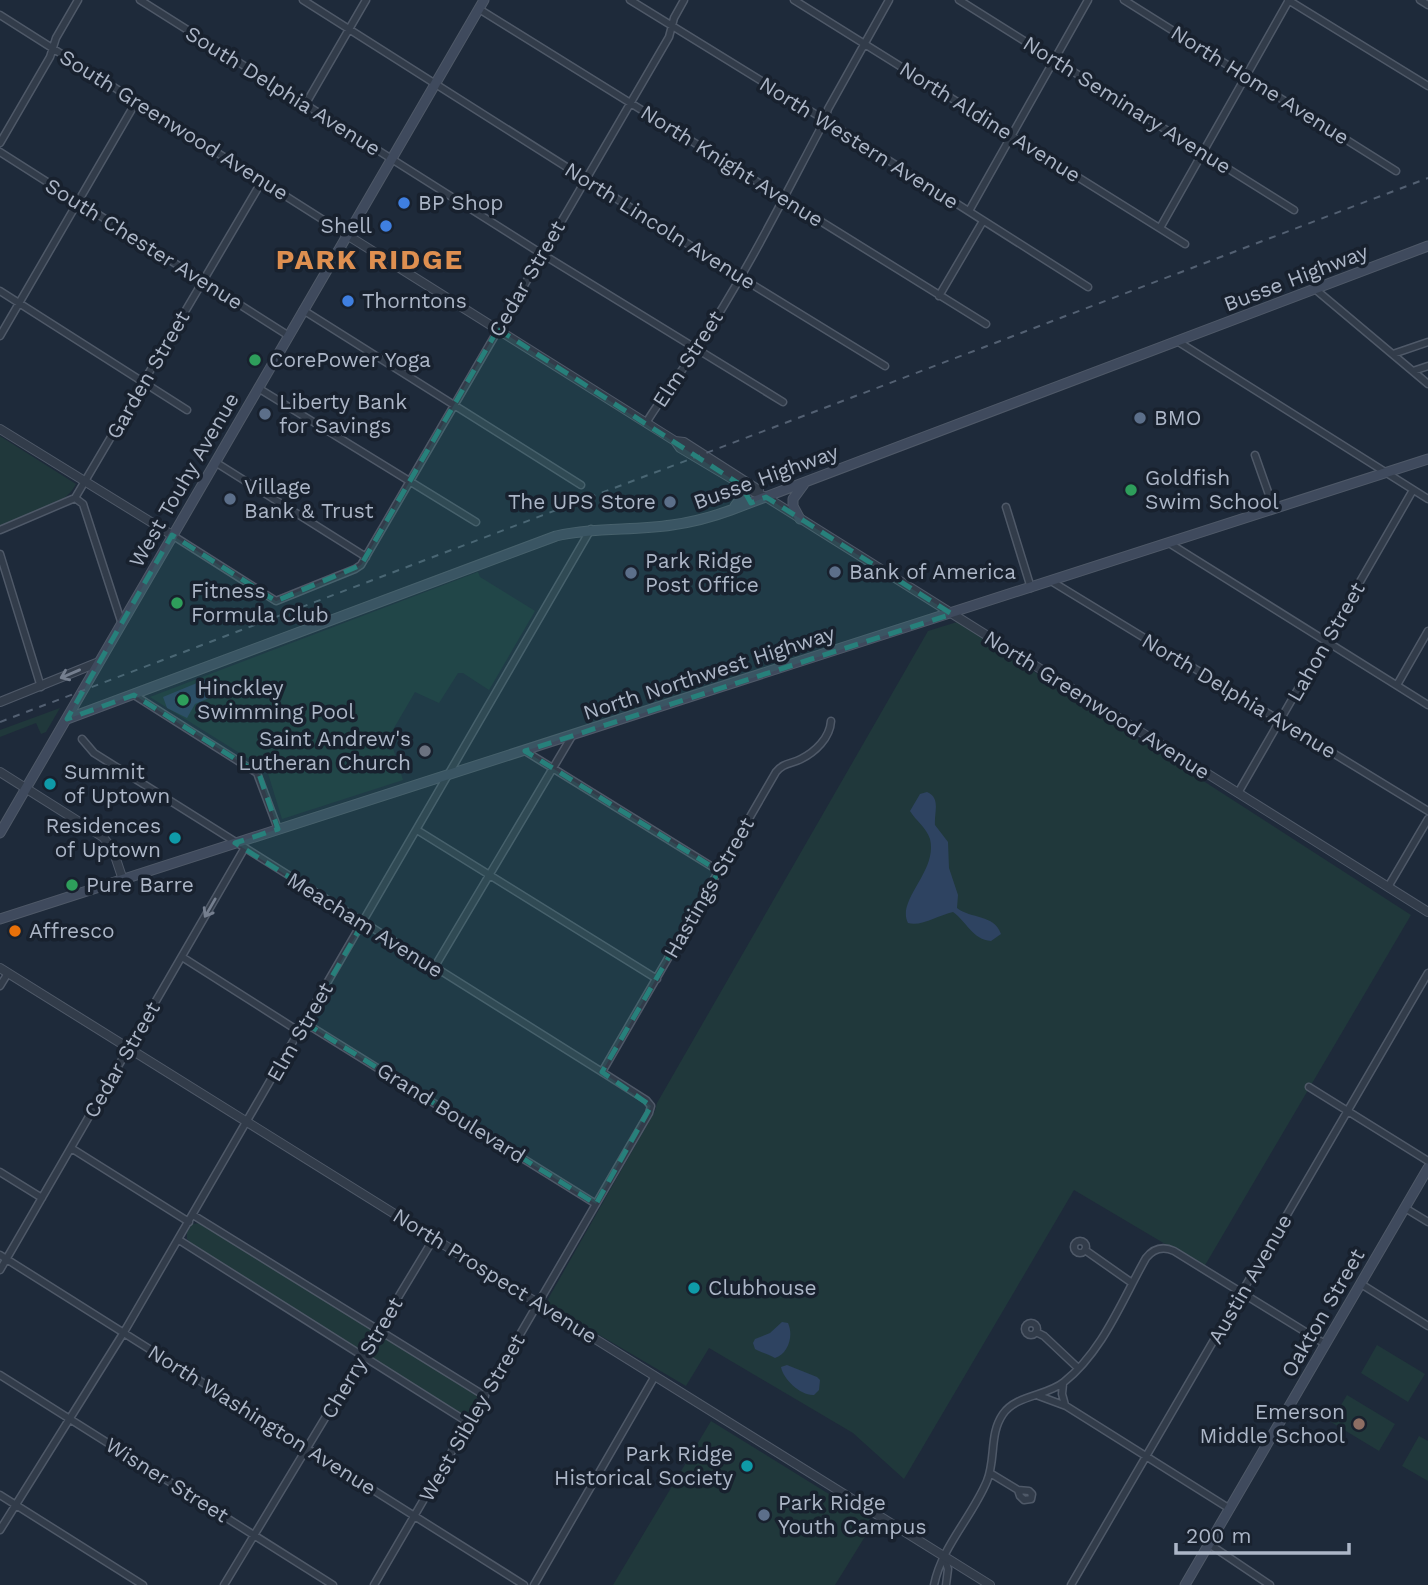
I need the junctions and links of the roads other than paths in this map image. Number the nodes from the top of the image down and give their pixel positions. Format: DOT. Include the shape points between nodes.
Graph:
graph roads {
  1 [pos="78,0"];
  2 [pos="140,0"];
  3 [pos="303,0"];
  4 [pos="366,0"];
  5 [pos="484,0"];
  6 [pos="630,0"];
  7 [pos="684,0"];
  8 [pos="794,0"];
  9 [pos="889,0"];
  10 [pos="959,0"];
  11 [pos="1088,0"];
  12 [pos="1124,0"];
  13 [pos="1288,0"];
  14 [pos="1420,0"];
  15 [pos="1428,5"];
  16 [pos="479,9"];
  17 [pos="0,15"];
  18 [pos="672,27"];
  19 [pos="349,29"];
  20 [pos="864,44"];
  21 [pos="52,49"];
  22 [pos="1055,59"];
  23 [pos="1246,76"];
  24 [pos="435,84"];
  25 [pos="1428,86"];
  26 [pos="136,102"];
  27 [pos="631,103"];
  28 [pos="305,104"];
  29 [pos="825,120"];
  30 [pos="1012,135"];
  31 [pos="0,143"];
  32 [pos="0,152"];
  33 [pos="1203,152"];
  34 [pos="392,159"];
  35 [pos="1396,171"];
  36 [pos="586,179"];
  37 [pos="262,181"];
  38 [pos="783,198"];
  39 [pos="78,203"];
  40 [pos="1294,210"];
  41 [pos="969,211"];
  42 [pos="983,221"];
  43 [pos="1160,228"];
  44 [pos="347,235"];
  45 [pos="1185,244"];
  46 [pos="1428,246"];
  47 [pos="542,254"];
  48 [pos="740,277"];
  49 [pos="203,282"];
  50 [pos="1088,287"];
  51 [pos="1315,289"];
  52 [pos="0,291"];
  53 [pos="939,296"];
  54 [pos="19,303"];
  55 [pos="303,310"];
  56 [pos="986,324"];
  57 [pos="498,329"];
  58 [pos="0,336"];
  59 [pos="289,336"];
  60 [pos="1177,341"];
  61 [pos="1428,342"];
  62 [pos="696,349"];
  63 [pos="1393,354"];
  64 [pos="885,366"];
  65 [pos="1428,366"];
  66 [pos="1413,371"];
  67 [pos="144,383"];
  68 [pos="1428,384"];
  69 [pos="258,388"];
  70 [pos="783,402"];
  71 [pos="454,406"];
  72 [pos="187,410"];
  73 [pos="646,424"];
  74 [pos="0,429"];
  75 [pos="675,441"];
  76 [pos="1255,455"];
  77 [pos="1428,459"];
  78 [pos="215,462"];
  79 [pos="1386,472"];
  80 [pos="410,481"];
  81 [pos="86,482"];
  82 [pos="806,482"];
  83 [pos="581,485"];
  84 [pos="741,485"];
  85 [pos="1413,490"];
  86 [pos="766,497"];
  87 [pos="75,498"];
  88 [pos="1428,499"];
  89 [pos="1006,507"];
  90 [pos="1274,509"];
  91 [pos="731,510"];
  92 [pos="800,519"];
  93 [pos="476,522"];
  94 [pos="591,529"];
  95 [pos="0,530"];
  96 [pos="172,535"];
  97 [pos="1169,543"];
  98 [pos="0,554"];
  99 [pos="366,557"];
  100 [pos="1051,581"];
  101 [pos="1031,588"];
  102 [pos="952,614"];
  103 [pos="121,621"];
  104 [pos="1428,631"];
  105 [pos="1326,641"];
  106 [pos="99,663"];
  107 [pos="1396,685"];
  108 [pos="41,687"];
  109 [pos="134,695"];
  110 [pos="0,702"];
  111 [pos="1428,705"];
  112 [pos="67,719"];
  113 [pos="831,720"];
  114 [pos="1280,721"];
  115 [pos="572,736"];
  116 [pos="82,739"];
  117 [pos="525,751"];
  118 [pos="553,768"];
  119 [pos="0,772"];
  120 [pos="449,775"];
  121 [pos="26,788"];
  122 [pos="1238,793"];
  123 [pos="1428,811"];
  124 [pos="1428,819"];
  125 [pos="278,828"];
  126 [pos="417,830"];
  127 [pos="0,833"];
  128 [pos="235,843"];
  129 [pos="244,849"];
  130 [pos="719,871"];
  131 [pos="490,875"];
  132 [pos="122,880"];
  133 [pos="1388,887"];
  134 [pos="1428,912"];
  135 [pos="0,919"];
  136 [pos="363,923"];
  137 [pos="182,957"];
  138 [pos="434,968"];
  139 [pos="4,971"];
  140 [pos="1428,973"];
  141 [pos="657,979"];
  142 [pos="0,986"];
  143 [pos="305,1023"];
  144 [pos="300,1032"];
  145 [pos="129,1047"];
  146 [pos="602,1072"];
  147 [pos="1309,1087"];
  148 [pos="651,1106"];
  149 [pos="1348,1111"];
  150 [pos="248,1121"];
  151 [pos="71,1148"];
  152 [pos="1428,1161"];
  153 [pos="1428,1168"];
  154 [pos="0,1172"];
  155 [pos="42,1198"];
  156 [pos="596,1203"];
  157 [pos="1405,1208"];
  158 [pos="191,1218"];
  159 [pos="1428,1222"];
  160 [pos="434,1238"];
  161 [pos="179,1240"];
  162 [pos="1085,1250"];
  163 [pos="0,1255"];
  164 [pos="7,1259"];
  165 [pos="0,1270"];
  166 [pos="1132,1283"];
  167 [pos="1361,1284"];
  168 [pos="1242,1292"];
  169 [pos="539,1303"];
  170 [pos="1428,1326"];
  171 [pos="379,1330"];
  172 [pos="124,1332"];
  173 [pos="1036,1332"];
  174 [pos="1325,1344"];
  175 [pos="363,1356"];
  176 [pos="1078,1368"];
  177 [pos="0,1375"];
  178 [pos="655,1376"];
  179 [pos="1063,1384"];
  180 [pos="485,1396"];
  181 [pos="1037,1396"];
  182 [pos="1066,1406"];
  183 [pos="70,1419"];
  184 [pos="469,1423"];
  185 [pos="307,1448"];
  186 [pos="1147,1457"];
  187 [pos="989,1473"];
  188 [pos="1018,1490"];
  189 [pos="0,1495"];
  190 [pos="16,1505"];
  191 [pos="1230,1508"];
  192 [pos="415,1516"];
  193 [pos="0,1530"];
  194 [pos="255,1535"];
  195 [pos="1209,1545"];
  196 [pos="944,1557"];
  197 [pos="143,1585"];
  198 [pos="223,1585"];
  199 [pos="333,1585"];
  200 [pos="374,1585"];
  201 [pos="524,1585"];
  202 [pos="534,1585"];
  203 [pos="934,1585"];
  204 [pos="946,1585"];
  205 [pos="990,1585"];
  206 [pos="1072,1585"];
  207 [pos="1185,1585"];
  208 [pos="1270,1585"];
  1 -- 21 [label="street"];
  2 -- 28 [label="street, South Delphia Avenue"];
  3 -- 19 [label="street, North Lincoln Avenue"];
  4 -- 19 [label="street"];
  5 -- 16 [label="main road, West Touhy Avenue"];
  6 -- 18 [label="street, North Western Avenue"];
  7 -- 18 [label="street, Cedar Street"];
  8 -- 20 [label="street, North Aldine Avenue"];
  9 -- 20 [label="street, Elm Street"];
  10 -- 22 [label="street, North Seminary Avenue"];
  11 -- 22 [label="street"];
  12 -- 23 [label="street, North Home Avenue"];
  13 -- 23 [label="street"];
  13 -- 25 [label="street"];
  14 -- 15 [label="street"];
  16 -- 24 [label="main road, West Touhy Avenue"];
  16 -- 27 [label="street, North Knight Avenue"];
  17 -- 21 [label="street, South Greenwood Avenue"];
  18 -- 27 [label="street, Cedar Street"];
  18 -- 29 [label="street, North Western Avenue"];
  19 -- 24 [label="street, North Lincoln Avenue"];
  19 -- 28 [label="street"];
  20 -- 29 [label="street, Elm Street"];
  20 -- 30 [label="street, North Aldine Avenue"];
  21 -- 26 [label="street, South Greenwood Avenue"];
  21 -- 31 [label="street"];
  22 -- 30 [label="street"];
  22 -- 33 [label="street, North Seminary Avenue"];
  23 -- 33 [label="street"];
  23 -- 35 [label="street, North Home Avenue"];
  24 -- 34 [label="main road, West Touhy Avenue"];
  24 -- 36 [label="street, North Lincoln Avenue"];
  26 -- 37 [label="street, South Greenwood Avenue"];
  26 -- 39 [label="street"];
  27 -- 36 [label="street, Cedar Street"];
  27 -- 38 [label="street, North Knight Avenue"];
  28 -- 34 [label="street, South Delphia Avenue"];
  29 -- 38 [label="street, Elm Street"];
  29 -- 41 [label="street, North Western Avenue"];
  30 -- 41 [label="street"];
  30 -- 43 [label="street, North Aldine Avenue"];
  32 -- 39 [label="street, South Chester Avenue"];
  33 -- 40 [label="street, North Seminary Avenue"];
  33 -- 43 [label="street"];
  34 -- 44 [label="main road, West Touhy Avenue"];
  34 -- 47 [label="street"];
  36 -- 47 [label="street, Cedar Street"];
  36 -- 48 [label="street, North Lincoln Avenue"];
  37 -- 44 [label="street, South Greenwood Avenue"];
  37 -- 49 [label="street, Garden Street"];
  38 -- 48 [label="street, Elm Street"];
  38 -- 53 [label="street, North Knight Avenue"];
  39 -- 49 [label="street, South Chester Avenue"];
  39 -- 54 [label="street"];
  41 -- 42 [label="street, North Western Avenue"];
  42 -- 50 [label="street, North Western Avenue"];
  42 -- 53 [label="street"];
  43 -- 45 [label="street, North Aldine Avenue"];
  44 -- 55 [label="main road, West Touhy Avenue"];
  44 -- 57 [label="street, North Greenwood Avenue"];
  46 -- 51 [label="main road, Busse Highway"];
  47 -- 57 [label="street, Cedar Street"];
  47 -- 62 [label="street"];
  48 -- 62 [label="street, Elm Street"];
  48 -- 64 [label="street, North Lincoln Avenue"];
  49 -- 59 [label="street, South Chester Avenue"];
  49 -- 67 [label="street, Garden Street"];
  51 -- 60 [label="main road, Busse Highway"];
  51 -- 63 [label="street"];
  52 -- 54 [label="street"];
  53 -- 56 [label="street, North Knight Avenue"];
  54 -- 58 [label="street"];
  54 -- 67 [label="street"];
  55 -- 59 [label="main road, West Touhy Avenue"];
  55 -- 71 [label="street"];
  57 -- 71 [label="street, Cedar Street"];
  57 -- 73 [label="street, North Greenwood Avenue"];
  59 -- 69 [label="main road, West Touhy Avenue"];
  60 -- 79 [label="street"];
  60 -- 82 [label="main road, Busse Highway"];
  61 -- 63 [label="street"];
  62 -- 70 [label="street"];
  62 -- 73 [label="street, Elm Street"];
  63 -- 66 [label="street"];
  65 -- 66 [label="street"];
  66 -- 68 [label="street"];
  67 -- 72 [label="street"];
  67 -- 81 [label="street, Garden Street"];
  69 -- 78 [label="main road, West Touhy Avenue"];
  69 -- 80 [label="street"];
  71 -- 80 [label="street, Cedar Street"];
  71 -- 83 [label="street"];
  73 -- 75 [label="street, North Greenwood Avenue"];
  74 -- 81 [label="street"];
  75 -- 84 [label="street, North Greenwood Avenue"];
  75 -- 86 [label="street, North Greenwood Avenue" via="684,442"];
  76 -- 90 [label="street"];
  77 -- 79 [label="main road, North Northwest Highway"];
  78 -- 96 [label="main road, West Touhy Avenue"];
  78 -- 99 [label="street"];
  79 -- 85 [label="street"];
  79 -- 90 [label="main road, North Northwest Highway"];
  80 -- 93 [label="street"];
  80 -- 99 [label="street, Cedar Street"];
  81 -- 87 [label="street, Garden Street"];
  81 -- 96 [label="street"];
  82 -- 86 [label="main road, Busse Highway"];
  82 -- 92 [label="main road" via="793,499"];
  84 -- 86 [label="street, North Greenwood Avenue"];
  84 -- 91 [label="main road" via="743,497"];
  85 -- 88 [label="street"];
  85 -- 105 [label="street, Lahon Street"];
  86 -- 91 [label="main road, Busse Highway"];
  86 -- 92 [label="street, North Greenwood Avenue"];
  87 -- 95 [label="street"];
  87 -- 103 [label="street" via="83,504"];
  89 -- 101 [label="street"];
  90 -- 97 [label="main road, North Northwest Highway"];
  91 -- 94 [label="main road, Busse Highway" via="670,526"];
  92 -- 102 [label="street, North Greenwood Avenue"];
  94 -- 109 [label="main road, Busse Highway" via="514,550"];
  94 -- 120 [label="street, Elm Street"];
  96 -- 99 [label="street" via="275,601 355,569"];
  96 -- 103 [label="main road, West Touhy Avenue"];
  97 -- 100 [label="main road, North Northwest Highway"];
  97 -- 105 [label="street"];
  98 -- 108 [label="street"];
  100 -- 101 [label="main road, North Northwest Highway"];
  100 -- 114 [label="street, North Delphia Avenue"];
  101 -- 102 [label="main road, North Northwest Highway"];
  102 -- 115 [label="main road, North Northwest Highway"];
  102 -- 122 [label="street, North Greenwood Avenue"];
  103 -- 106 [label="main road, West Touhy Avenue"];
  104 -- 107 [label="street"];
  105 -- 107 [label="street"];
  105 -- 114 [label="street, Lahon Street"];
  106 -- 108 [label="street, one-way"];
  106 -- 112 [label="main road, West Touhy Avenue"];
  107 -- 111 [label="street"];
  108 -- 110 [label="street"];
  109 -- 112 [label="main road, Busse Highway"];
  109 -- 125 [label="street" via="257,773"];
  112 -- 121 [label="main road, West Touhy Avenue"];
  113 -- 130 [label="street, Hastings Street" via="829,731 814,750 780,767"];
  114 -- 122 [label="street, Lahon Street"];
  114 -- 123 [label="street, North Delphia Avenue"];
  115 -- 117 [label="main road, North Northwest Highway"];
  115 -- 118 [label="street"];
  116 -- 128 [label="street, Meacham Avenue" via="94,753"];
  117 -- 118 [label="street"];
  117 -- 120 [label="main road, North Northwest Highway"];
  118 -- 130 [label="street"];
  118 -- 131 [label="street"];
  119 -- 121 [label="street"];
  120 -- 125 [label="main road, North Northwest Highway"];
  120 -- 126 [label="street, Elm Street"];
  121 -- 127 [label="main road, West Touhy Avenue"];
  121 -- 132 [label="street" via="103,836 113,850"];
  122 -- 133 [label="street, North Greenwood Avenue"];
  124 -- 133 [label="street"];
  125 -- 128 [label="main road, North Northwest Highway"];
  126 -- 131 [label="street"];
  126 -- 136 [label="street, Elm Street"];
  128 -- 129 [label="street, Meacham Avenue"];
  128 -- 132 [label="main road, North Northwest Highway"];
  129 -- 136 [label="street, Meacham Avenue"];
  129 -- 137 [label="street, Cedar Street, one-way"];
  130 -- 141 [label="street, Hastings Street"];
  131 -- 138 [label="street"];
  131 -- 141 [label="street"];
  132 -- 135 [label="main road, North Northwest Highway"];
  133 -- 134 [label="street, North Greenwood Avenue"];
  136 -- 138 [label="street, Meacham Avenue"];
  136 -- 143 [label="street, Elm Street"];
  137 -- 144 [label="street"];
  137 -- 145 [label="street, Cedar Street"];
  138 -- 146 [label="street, Meacham Avenue"];
  139 -- 142 [label="street"];
  139 -- 145 [label="street, North Prospect Avenue"];
  140 -- 149 [label="street, Austin Avenue"];
  141 -- 146 [label="street, Hastings Street"];
  143 -- 144 [label="street, Elm Street"];
  143 -- 156 [label="street, Grand Boulevard"];
  144 -- 150 [label="street, Elm Street"];
  145 -- 150 [label="street, North Prospect Avenue"];
  145 -- 151 [label="street, Cedar Street"];
  146 -- 148 [label="street, Meacham Avenue"];
  147 -- 149 [label="street"];
  148 -- 156 [label="street, West Sibley Street"];
  149 -- 152 [label="street"];
  149 -- 168 [label="street, Austin Avenue"];
  150 -- 158 [label="street, Elm Street"];
  150 -- 160 [label="street, North Prospect Avenue"];
  151 -- 155 [label="street, Cedar Street"];
  151 -- 158 [label="street"];
  153 -- 157 [label="main road, Oakton Street"];
  154 -- 155 [label="street"];
  155 -- 164 [label="street, Cedar Street"];
  156 -- 169 [label="street, West Sibley Street"];
  157 -- 159 [label="street"];
  157 -- 167 [label="main road, Oakton Street"];
  158 -- 161 [label="street, Elm Street"];
  158 -- 171 [label="street"];
  160 -- 169 [label="street, North Prospect Avenue"];
  160 -- 171 [label="street, Cherry Street"];
  161 -- 172 [label="street, Elm Street"];
  161 -- 175 [label="street"];
  162 -- 166 [label="street"];
  163 -- 164 [label="street, North Washington Avenue"];
  164 -- 165 [label="street, Cedar Street"];
  164 -- 172 [label="street, North Washington Avenue"];
  166 -- 168 [label="street" via="1146,1258 1158,1248 1174,1251"];
  166 -- 176 [label="street" via="1105,1333"];
  167 -- 170 [label="street"];
  167 -- 174 [label="main road, Oakton Street"];
  168 -- 174 [label="street"];
  168 -- 186 [label="street, Austin Avenue"];
  169 -- 178 [label="street, North Prospect Avenue"];
  169 -- 180 [label="street, West Sibley Street"];
  171 -- 175 [label="street, Cherry Street"];
  171 -- 180 [label="street"];
  172 -- 183 [label="street, Elm Street"];
  172 -- 185 [label="street, North Washington Avenue"];
  173 -- 176 [label="street"];
  174 -- 191 [label="main road, Oakton Street"];
  175 -- 184 [label="street"];
  175 -- 185 [label="street, Cherry Street"];
  176 -- 179 [label="street"];
  177 -- 183 [label="street, Wisner Street"];
  178 -- 196 [label="street, North Prospect Avenue"];
  178 -- 202 [label="street"];
  179 -- 181 [label="street"];
  179 -- 182 [label="street"];
  180 -- 184 [label="street, West Sibley Street"];
  181 -- 182 [label="street"];
  181 -- 187 [label="street" via="1012,1405 1002,1416"];
  182 -- 186 [label="street"];
  183 -- 190 [label="street, Elm Street"];
  183 -- 194 [label="street, Wisner Street"];
  184 -- 192 [label="street, West Sibley Street"];
  185 -- 192 [label="street, North Washington Avenue"];
  185 -- 194 [label="street, Cherry Street"];
  186 -- 191 [label="street"];
  186 -- 206 [label="street, Austin Avenue"];
  187 -- 188 [label="street"];
  187 -- 196 [label="street"];
  189 -- 190 [label="street"];
  190 -- 193 [label="street, Elm Street"];
  190 -- 197 [label="street"];
  191 -- 195 [label="main road, Oakton Street"];
  192 -- 200 [label="street, West Sibley Street"];
  192 -- 201 [label="street, North Washington Avenue"];
  194 -- 198 [label="street, Cherry Street"];
  194 -- 199 [label="street, Wisner Street"];
  195 -- 207 [label="main road, Oakton Street"];
  195 -- 208 [label="street"];
  196 -- 203 [label="street"];
  196 -- 204 [label="street"];
  196 -- 205 [label="street, North Prospect Avenue"];
}
